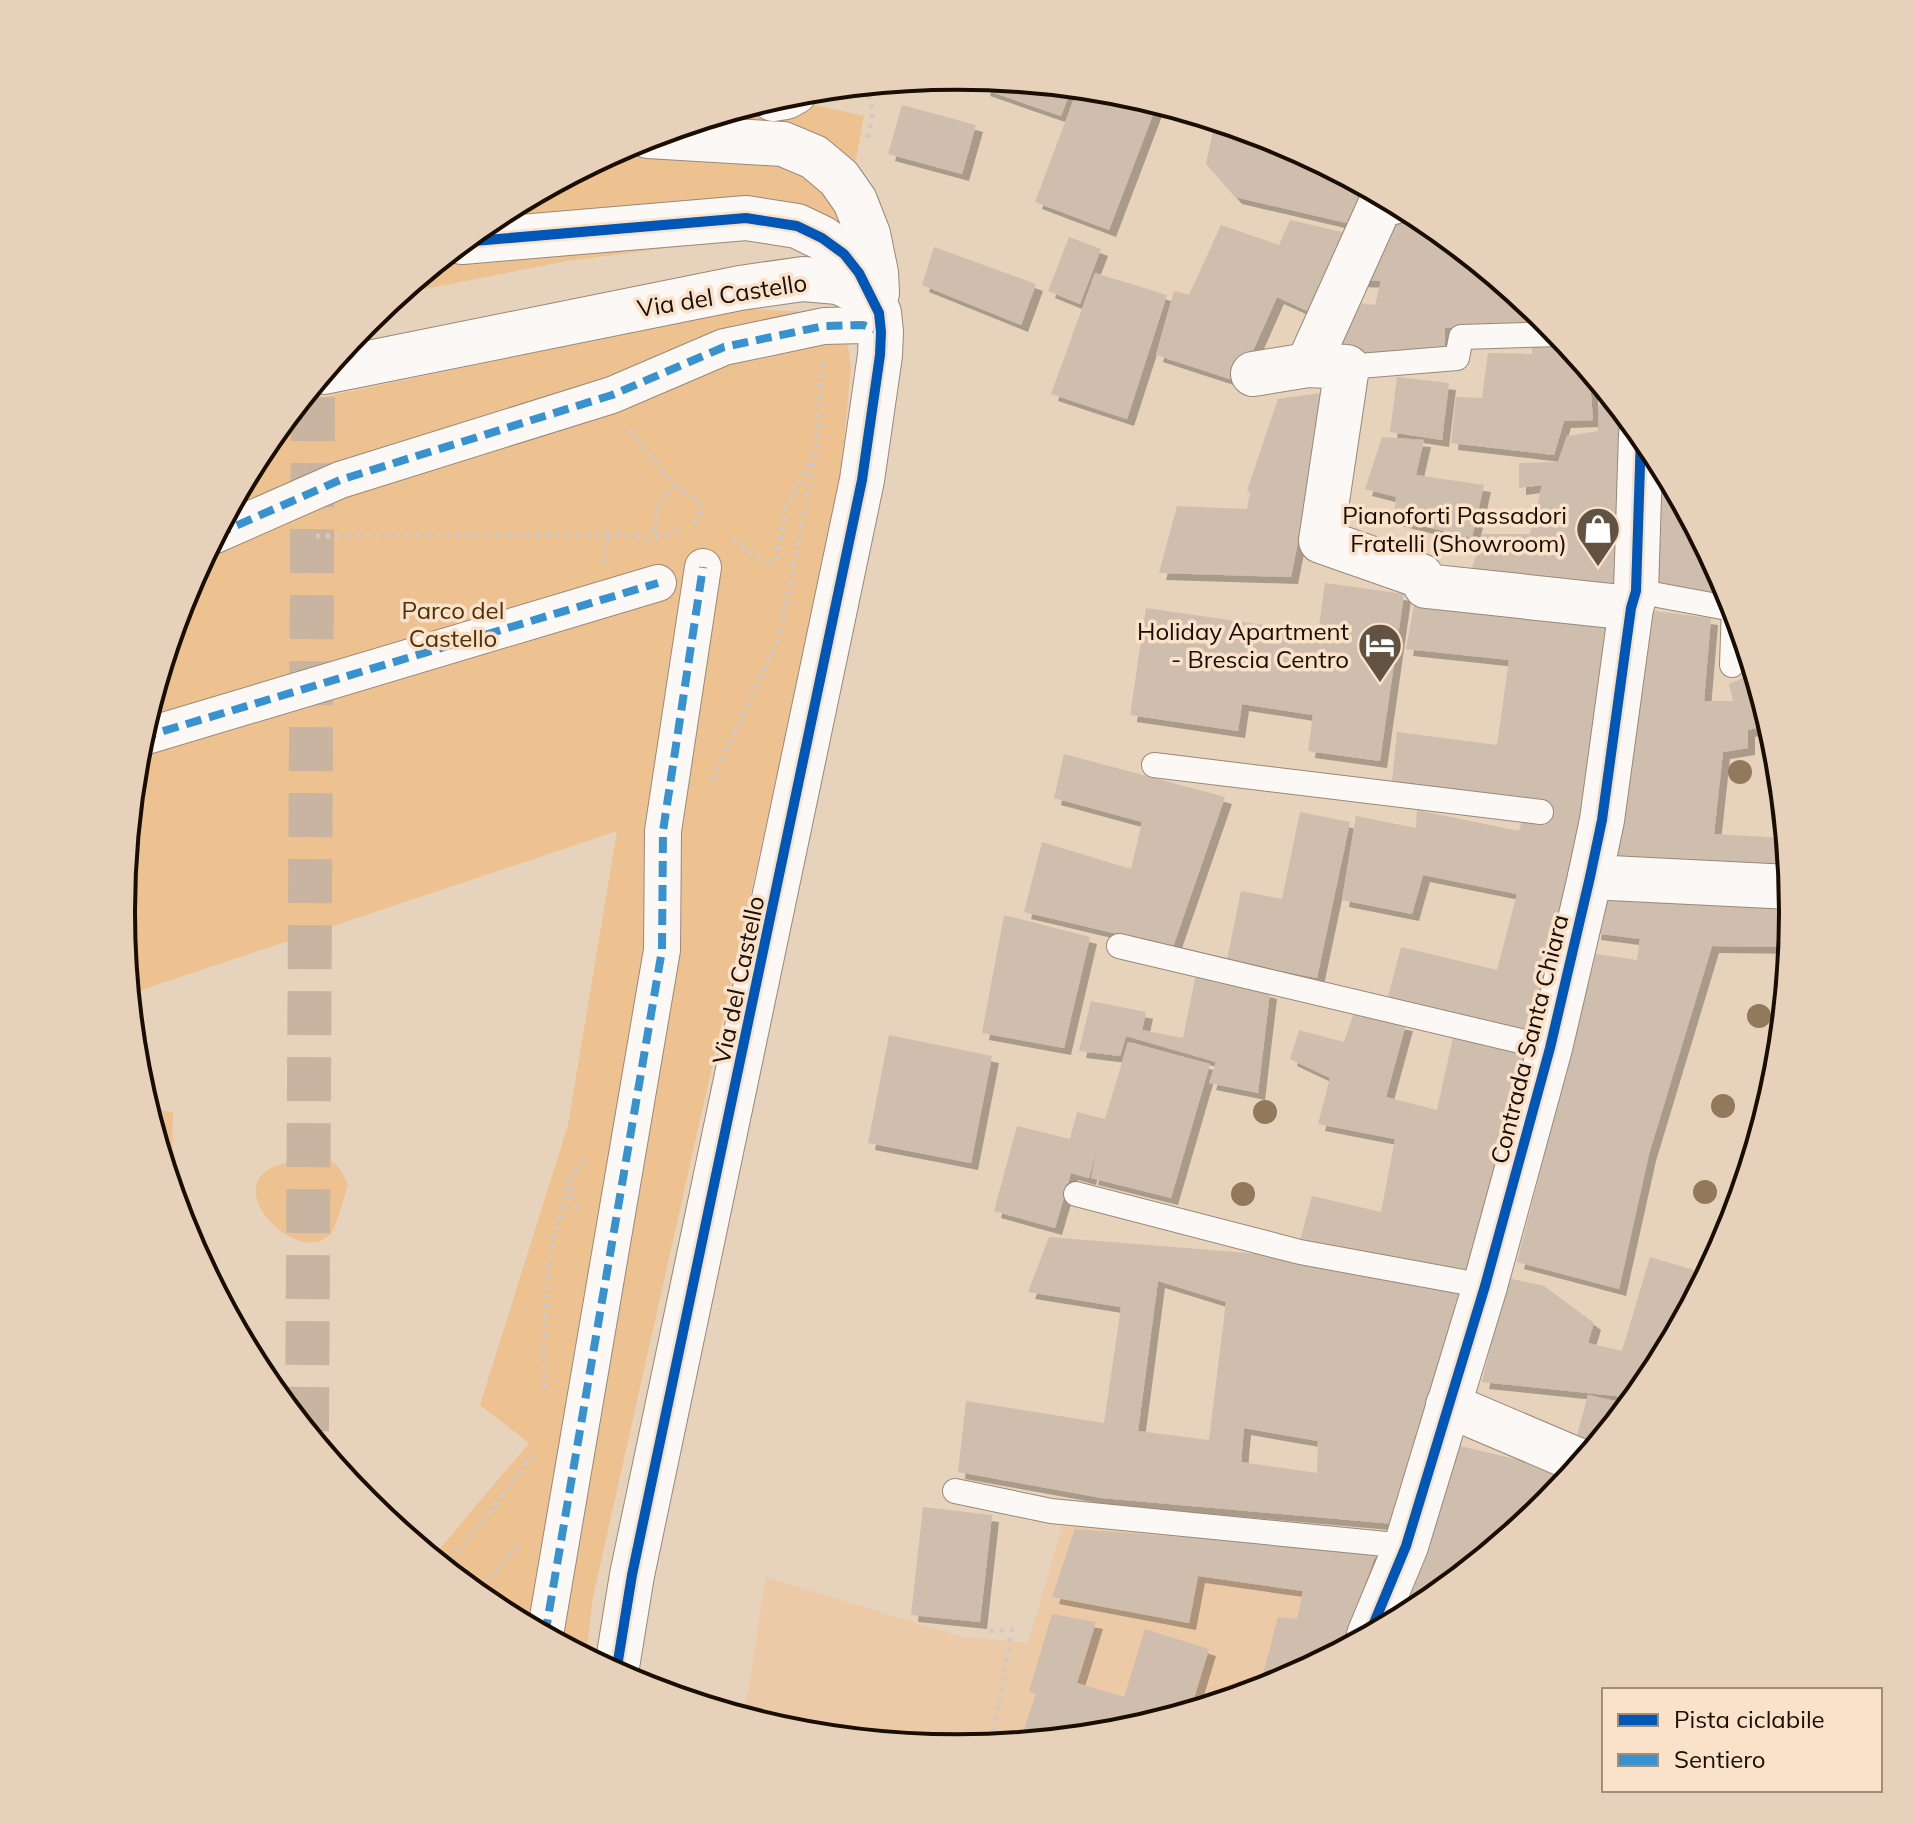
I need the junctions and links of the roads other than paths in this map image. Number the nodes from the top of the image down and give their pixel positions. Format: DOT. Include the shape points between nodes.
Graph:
graph roads {
  1 [pos="682,138"];
  2 [pos="1380,207"];
  3 [pos="485,240"];
  4 [pos="876,314"];
  5 [pos="1541,335"];
  6 [pos="1327,366"];
  7 [pos="340,369"];
  8 [pos="1253,374"];
  9 [pos="1640,455"];
  10 [pos="231,528"];
  11 [pos="703,567"];
  12 [pos="658,583"];
  13 [pos="1633,600"];
  14 [pos="1720,607"];
  15 [pos="1732,641"];
  16 [pos="1732,665"];
  17 [pos="155,733"];
  18 [pos="1154,765"];
  19 [pos="1541,812"];
  20 [pos="1590,877"];
  21 [pos="1778,886"];
  22 [pos="1119,946"];
  23 [pos="1550,1048"];
  24 [pos="1076,1194"];
  25 [pos="1485,1286"];
  26 [pos="1448,1405"];
  27 [pos="1572,1458"];
  28 [pos="955,1491"];
  29 [pos="1406,1546"];
  30 [pos="1376,1619"];
  31 [pos="547,1624"];
  32 [pos="618,1660"];
  1 -- 4 [label="street" via="783,144 814,157 839,178 868,234 876,273"];
  2 -- 6 [label="street"];
  3 -- 4 [label="street" via="746,218 797,226 844,254 859,273"];
  4 -- 7 [label="street, Via del Castello" via="838,282 803,279"];
  4 -- 10 [label="street" via="863,325 824,326 724,347 598,399 340,480"];
  4 -- 32 [label="street, Via del Castello" via="880,355 862,480"];
  5 -- 6 [label="lane" via="1461,337 1457,358"];
  6 -- 8 [label="street"];
  6 -- 13 [label="street" via="1321,541 1421,576 1426,586"];
  9 -- 13 [label="street, Contrada Santa Chiara"];
  11 -- 31 [label="street" via="663,831 662,950"];
  12 -- 17 [label="street"];
  13 -- 14 [label="lane"];
  13 -- 20 [label="street, Contrada Santa Chiara"];
  15 -- 16 [label="lane"];
  18 -- 19 [label="lane"];
  20 -- 21 [label="street"];
  20 -- 23 [label="street, Contrada Santa Chiara"];
  22 -- 23 [label="lane, Contrada Santa Chiara"];
  23 -- 25 [label="street, Contrada Santa Chiara"];
  24 -- 25 [label="lane" via="1300,1252"];
  25 -- 26 [label="street, Contrada Santa Chiara"];
  26 -- 27 [label="street"];
  26 -- 29 [label="street, Contrada Santa Chiara"];
  28 -- 29 [label="lane" via="1051,1511"];
  29 -- 30 [label="street, Contrada Santa Chiara"];
}
